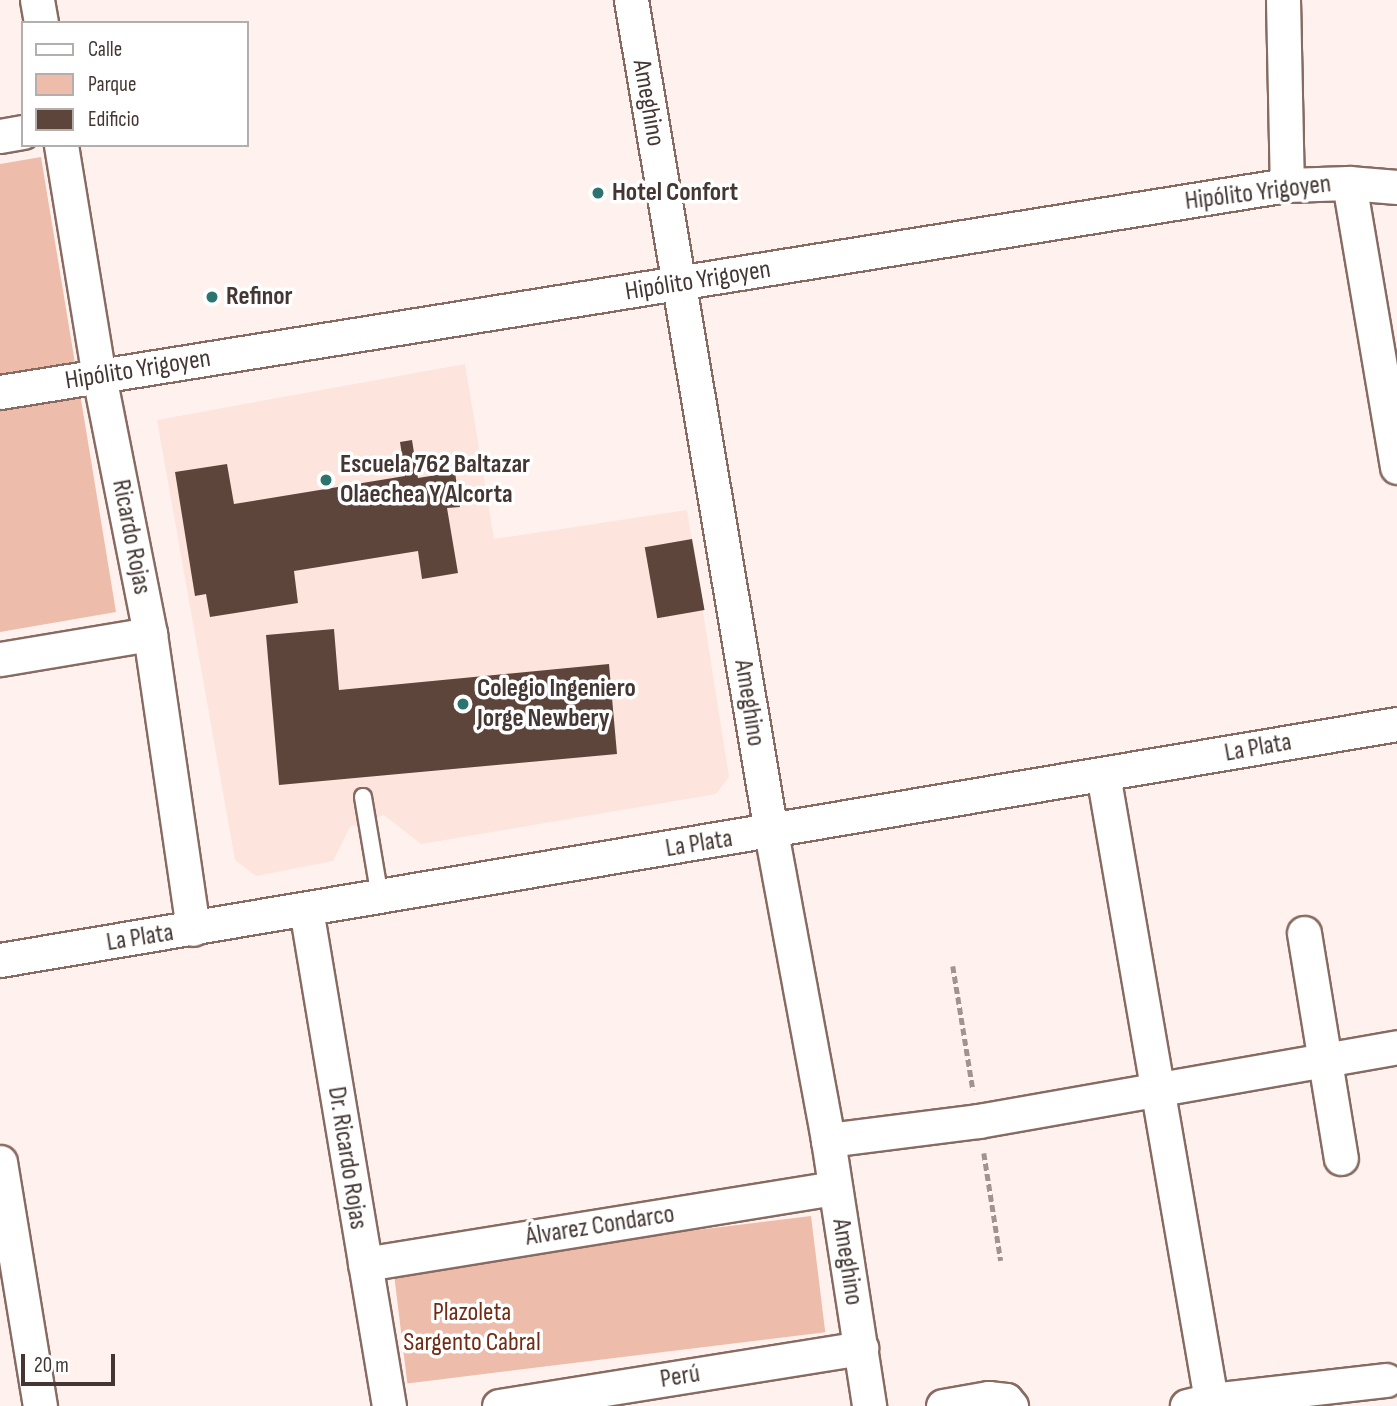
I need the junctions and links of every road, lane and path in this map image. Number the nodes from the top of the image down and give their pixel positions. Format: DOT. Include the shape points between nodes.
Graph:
graph roads {
  1 [pos="37,0"];
  2 [pos="631,0"];
  3 [pos="1290,1"];
  4 [pos="41,21"];
  5 [pos="21,132"];
  6 [pos="0,136"];
  7 [pos="61,147"];
  8 [pos="1349,183"];
  9 [pos="1287,185"];
  10 [pos="1397,187"];
  11 [pos="679,284"];
  12 [pos="99,376"];
  13 [pos="0,392"];
  14 [pos="1397,467"];
  15 [pos="150,634"];
  16 [pos="0,659"];
  17 [pos="1397,724"];
  18 [pos="1103,774"];
  19 [pos="363,797"];
  20 [pos="771,832"];
  21 [pos="380,897"];
  22 [pos="306,909"];
  23 [pos="193,929"];
  24 [pos="1304,933"];
  25 [pos="0,960"];
  26 [pos="1397,1047"];
  27 [pos="1325,1060"];
  28 [pos="1157,1091"];
  29 [pos="828,1140"];
  30 [pos="1341,1158"];
  31 [pos="0,1162"];
  32 [pos="835,1188"];
  33 [pos="365,1264"];
  34 [pos="861,1348"];
  35 [pos="1391,1386"];
  36 [pos="1199,1403"];
  37 [pos="40,1406"];
  38 [pos="389,1406"];
  39 [pos="499,1406"];
  40 [pos="869,1406"];
  41 [pos="943,1406"];
  42 [pos="1011,1406"];
  1 -- 4 [label="street"];
  2 -- 11 [label="street, Ameghino"];
  3 -- 9 [label="street"];
  5 -- 6 [label="street"];
  7 -- 12 [label="street, Ricardo Rojas"];
  8 -- 9 [label="street, Hipólito Yrigoyen"];
  8 -- 10 [label="street, Hipólito Yrigoyen"];
  8 -- 14 [label="street"];
  9 -- 11 [label="street, Hipólito Yrigoyen"];
  11 -- 12 [label="street, Hipólito Yrigoyen"];
  11 -- 20 [label="street, Ameghino"];
  12 -- 13 [label="street, Hipólito Yrigoyen"];
  12 -- 15 [label="street, Ricardo Rojas"];
  15 -- 16 [label="street"];
  15 -- 23 [label="street, Ricardo Rojas"];
  17 -- 18 [label="street, La Plata"];
  18 -- 20 [label="street, La Plata"];
  18 -- 28 [label="street"];
  19 -- 21 [label="lane"];
  20 -- 21 [label="street, La Plata"];
  20 -- 29 [label="street, Ameghino"];
  21 -- 22 [label="street, La Plata"];
  22 -- 23 [label="street, La Plata"];
  22 -- 33 [label="street, Dr. Ricardo Rojas"];
  23 -- 25 [label="street, La Plata"];
  24 -- 27 [label="street"];
  26 -- 27 [label="street"];
  27 -- 28 [label="street"];
  27 -- 30 [label="street"];
  28 -- 29 [label="street"];
  28 -- 36 [label="street"];
  29 -- 32 [label="street, Ameghino"];
  31 -- 37 [label="street"];
  32 -- 33 [label="street, Álvarez Condarco"];
  32 -- 34 [label="street, Ameghino"];
  33 -- 38 [label="street, Dr. Ricardo Rojas"];
  34 -- 39 [label="street, Perú"];
  34 -- 40 [label="street, Ameghino"];
  35 -- 36 [label="street"];
  41 -- 42 [label="street" via="988,1398 1006,1400"];
}
